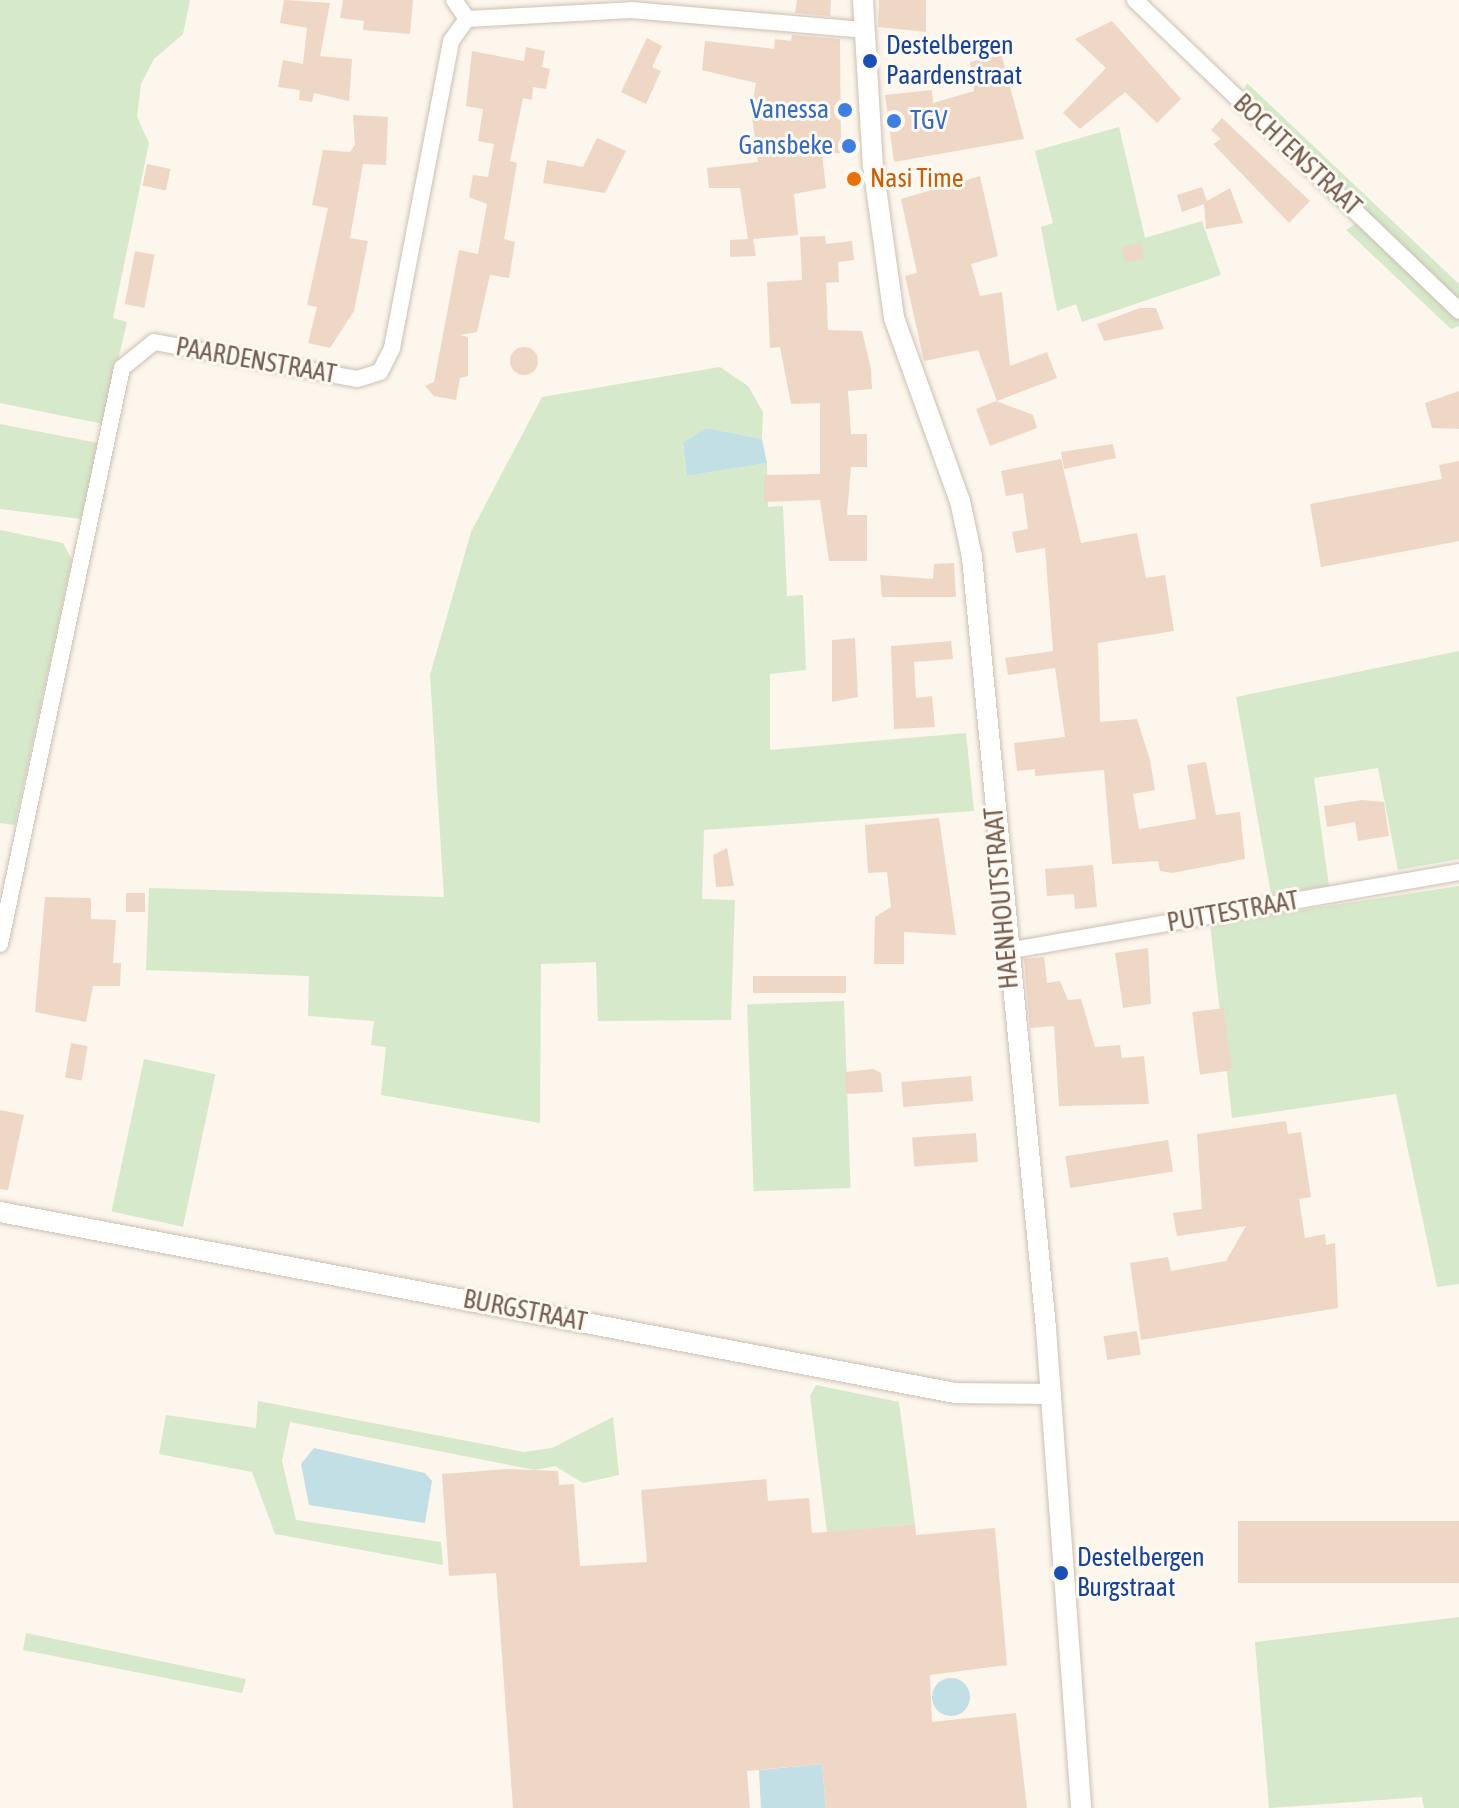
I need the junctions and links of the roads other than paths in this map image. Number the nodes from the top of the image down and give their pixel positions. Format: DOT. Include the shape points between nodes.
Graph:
graph roads {
  1 [pos="454,0"];
  2 [pos="863,0"];
  3 [pos="1135,0"];
  4 [pos="467,19"];
  5 [pos="863,30"];
  6 [pos="1459,311"];
  7 [pos="1459,872"];
  8 [pos="0,944"];
  9 [pos="1007,951"];
  10 [pos="0,1212"];
  11 [pos="1051,1394"];
  12 [pos="1081,1808"];
  1 -- 4 [label="street"];
  2 -- 5 [label="street, HAENHOUTSTRAAT"];
  3 -- 6 [label="street, BOCHTENSTRAAT"];
  4 -- 5 [label="street" via="631,10"];
  4 -- 8 [label="street, PAARDENSTRAAT" via="451,41 392,348 380,372 357,379 154,342 122,368"];
  5 -- 9 [label="street, HAENHOUTSTRAAT" via="894,318 972,557"];
  7 -- 9 [label="street, PUTTESTRAAT"];
  9 -- 11 [label="street, HAENHOUTSTRAAT"];
  10 -- 11 [label="street, BURGSTRAAT" via="955,1393"];
  11 -- 12 [label="street, HAENHOUTSTRAAT"];
}
